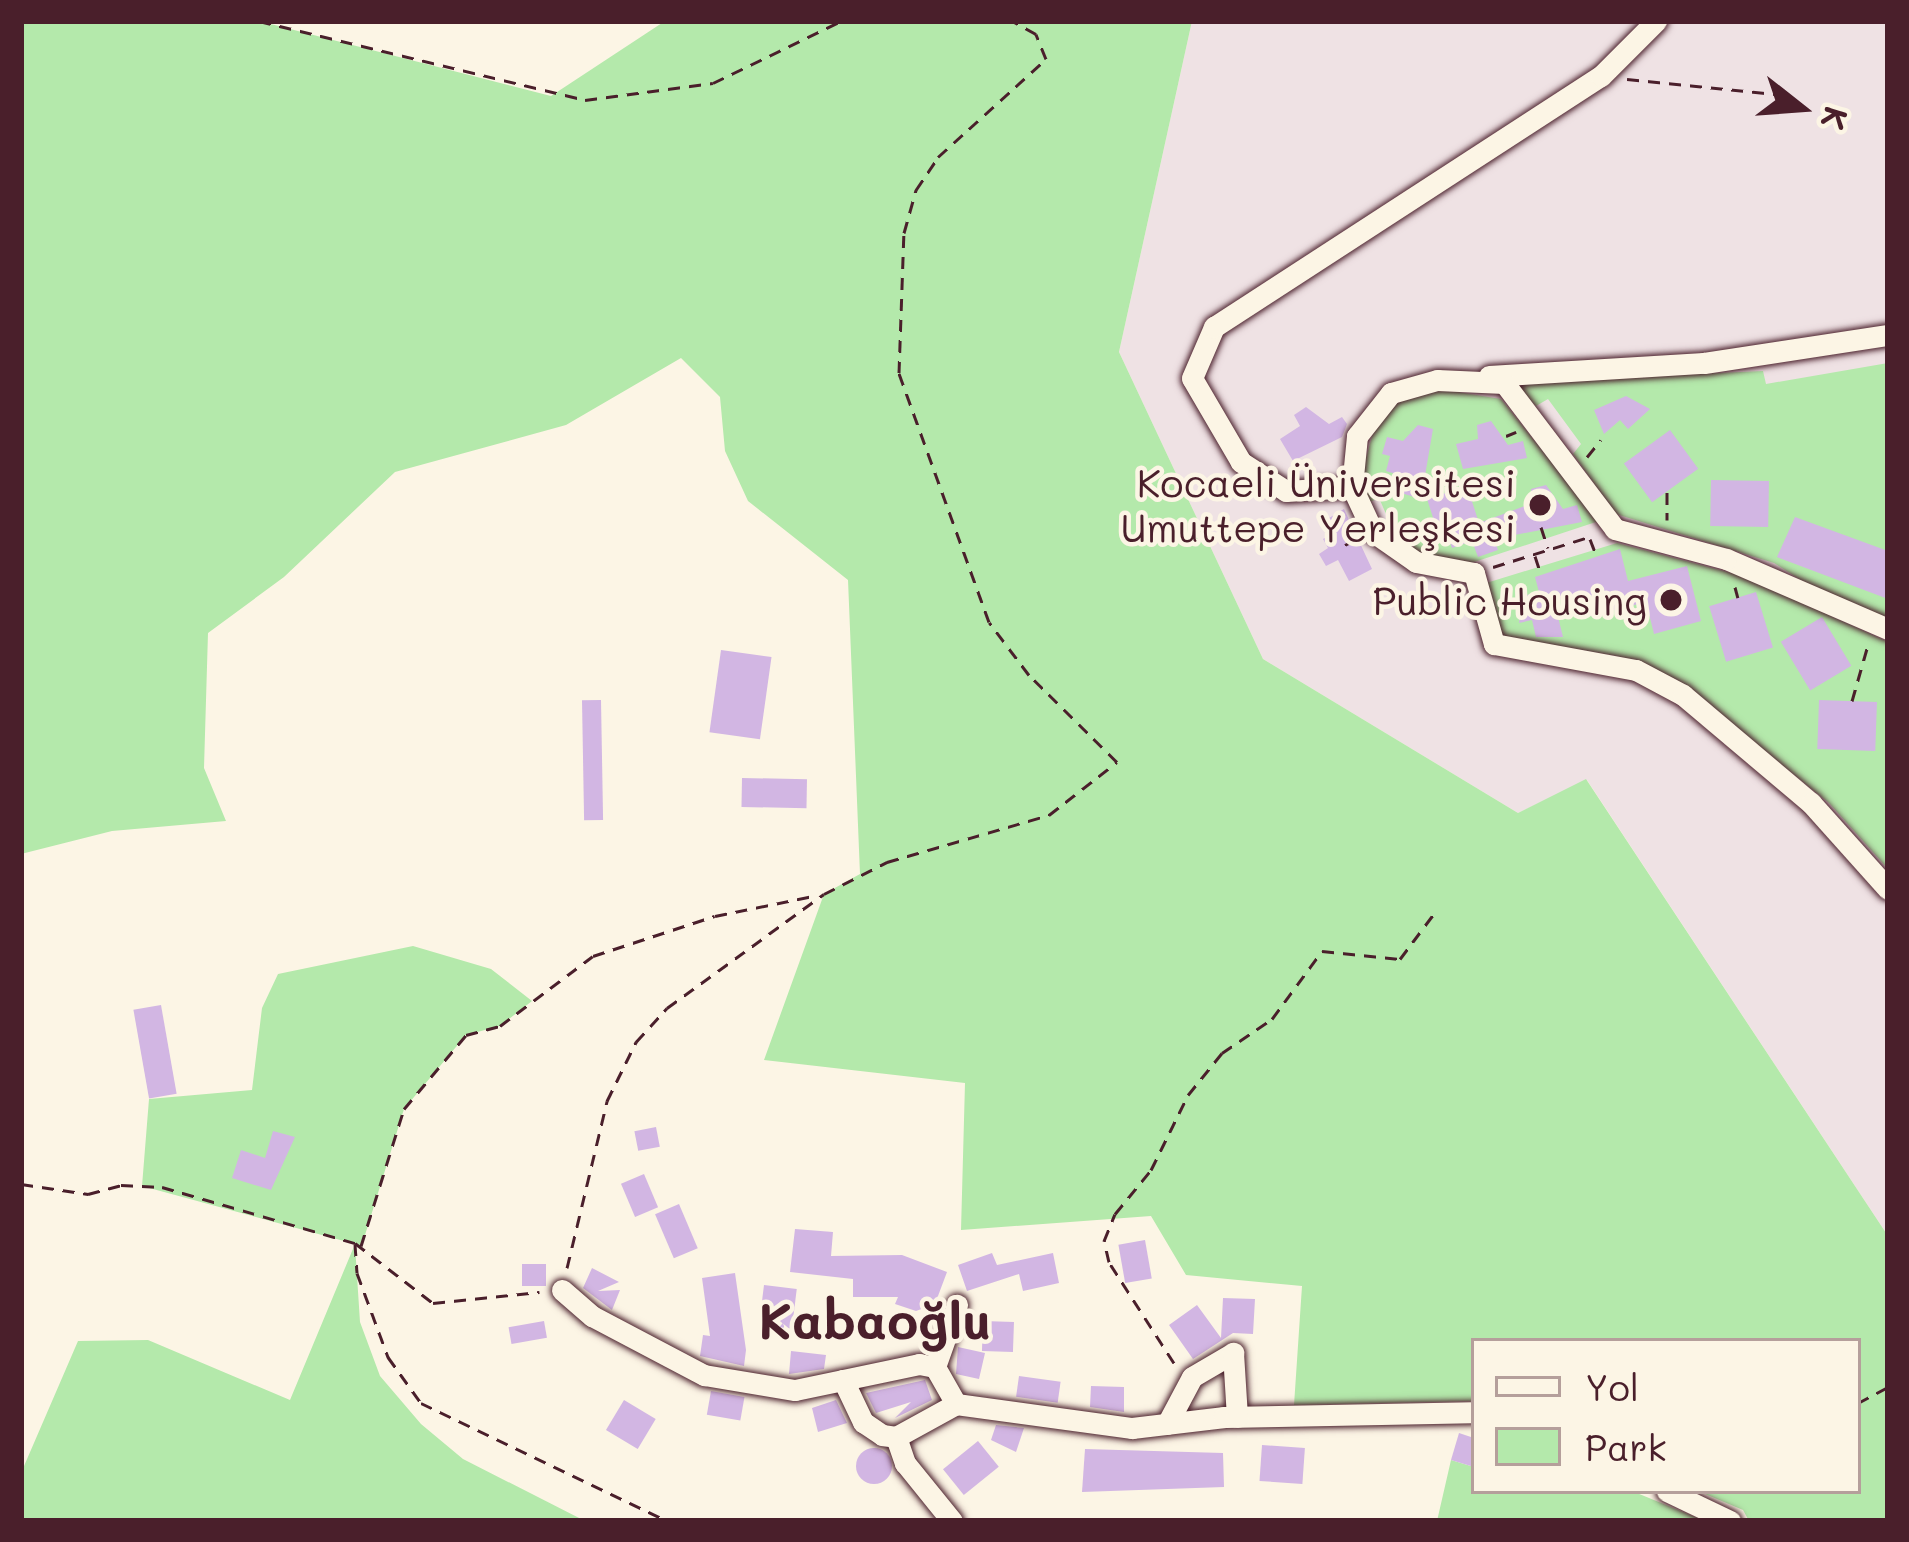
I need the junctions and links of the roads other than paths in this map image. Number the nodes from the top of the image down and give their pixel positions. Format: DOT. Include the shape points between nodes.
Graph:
graph roads {
  1 [pos="1656,21"];
  2 [pos="1888,334"];
  3 [pos="1437,380"];
  4 [pos="1352,487"];
  5 [pos="1879,634"];
  6 [pos="1888,889"];
  7 [pos="562,1290"];
  8 [pos="957,1305"];
  9 [pos="935,1367"];
  10 [pos="843,1380"];
  11 [pos="956,1404"];
  12 [pos="1471,1412"];
  13 [pos="1237,1417"];
  14 [pos="1167,1424"];
  15 [pos="896,1437"];
  16 [pos="1672,1494"];
  17 [pos="952,1521"];
  18 [pos="1730,1521"];
  1 -- 4 [label="street" via="1601,76 1214,327 1192,378 1240,462 1286,490"];
  2 -- 3 [label="street" via="1704,363"];
  3 -- 4 [label="street" via="1390,393 1357,436"];
  3 -- 5 [label="street" via="1504,383 1615,529 1667,539"];
  4 -- 6 [label="street" via="1373,532 1416,562 1474,573 1494,644 1636,670 1683,695 1811,802"];
  7 -- 10 [label="street" via="592,1316 704,1375 795,1390"];
  8 -- 9 [label="street"];
  9 -- 10 [label="street" via="897,1363"];
  9 -- 11 [label="street"];
  10 -- 15 [label="street" via="863,1423"];
  11 -- 14 [label="street" via="1132,1429"];
  11 -- 15 [label="street"];
  12 -- 13 [label="street"];
  13 -- 14 [label="street"];
  13 -- 14 [label="street" via="1233,1352 1187,1383"];
  15 -- 17 [label="street" via="905,1463"];
  16 -- 18 [label="street"];
}
